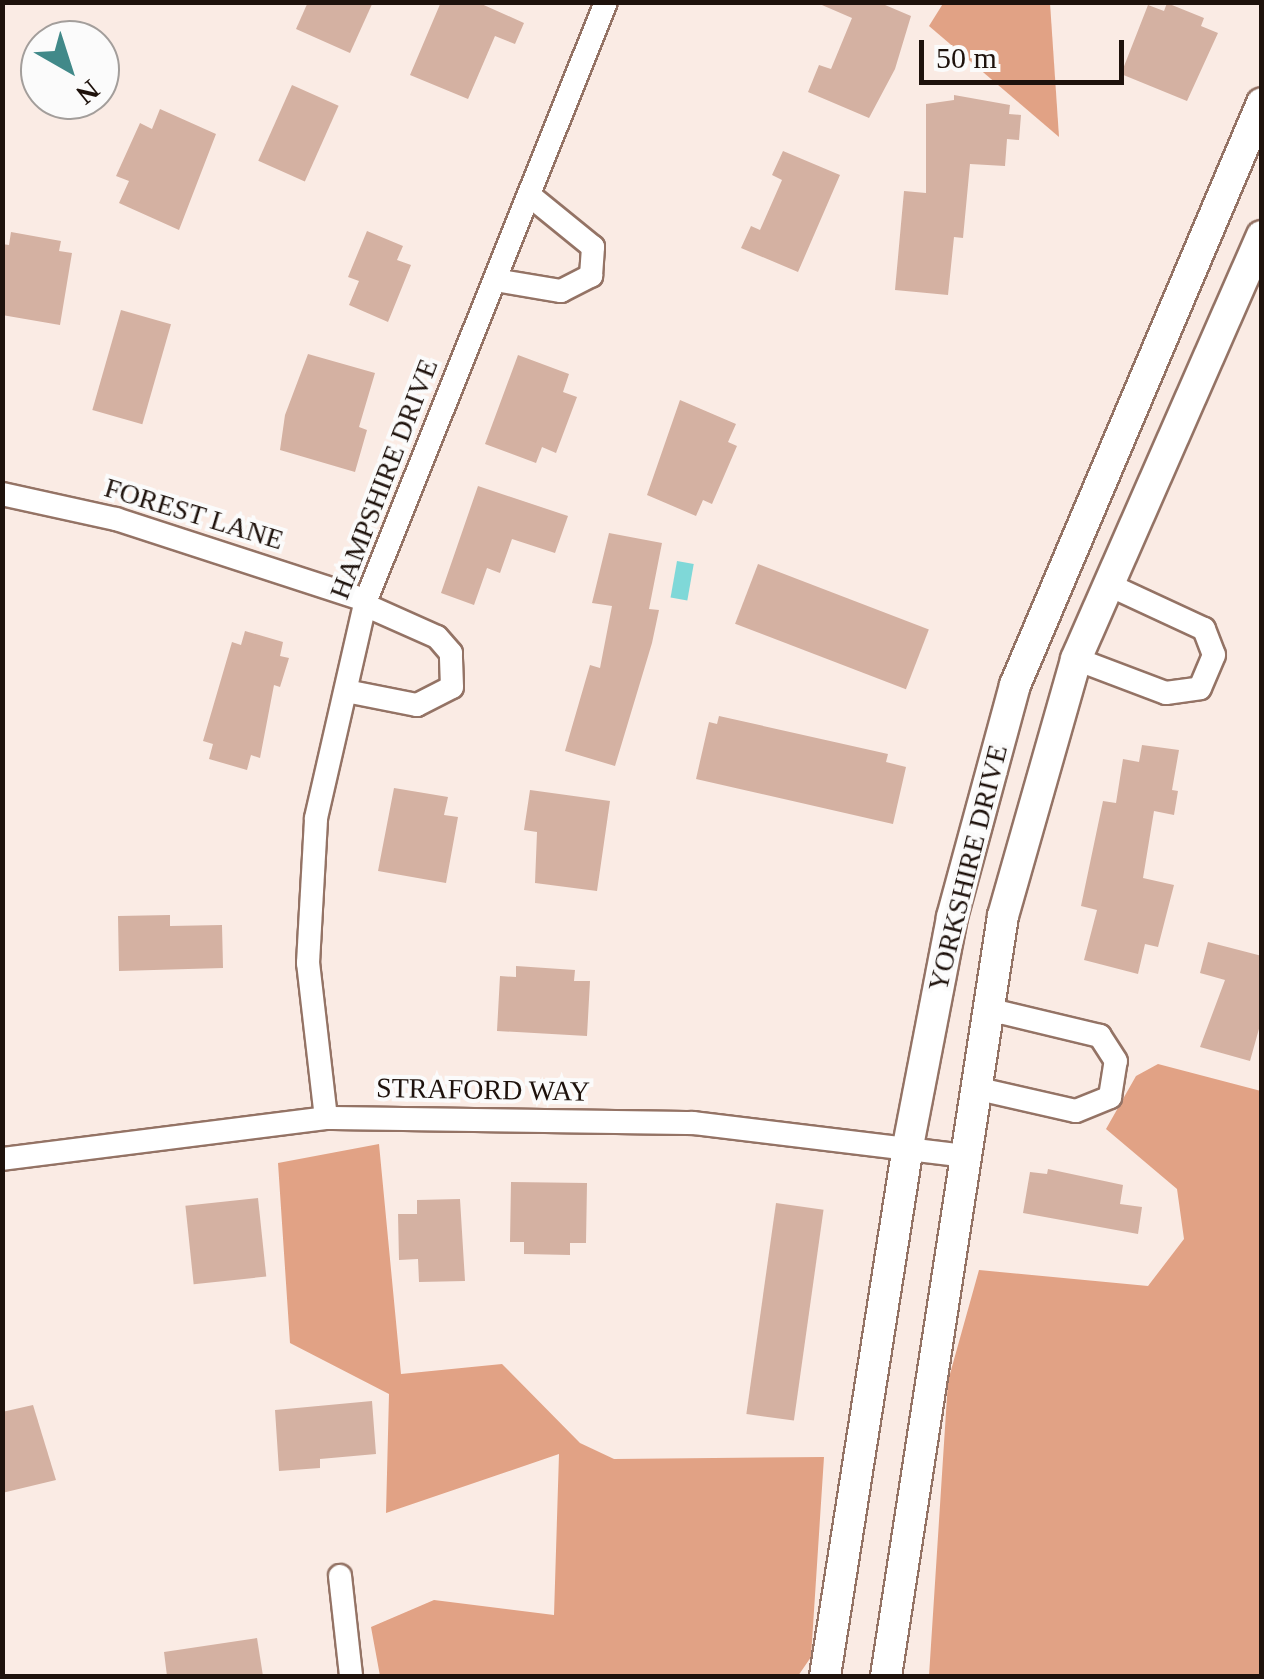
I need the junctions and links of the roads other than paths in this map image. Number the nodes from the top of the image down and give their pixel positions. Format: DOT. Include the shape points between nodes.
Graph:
graph roads {
  1 [pos="606,2"];
  2 [pos="1262,102"];
  3 [pos="528,196"];
  4 [pos="1201,239"];
  5 [pos="1256,248"];
  6 [pos="495,280"];
  7 [pos="2,494"];
  8 [pos="1107,584"];
  9 [pos="366,603"];
  10 [pos="1076,659"];
  11 [pos="346,691"];
  12 [pos="992,1010"];
  13 [pos="978,1089"];
  14 [pos="326,1118"];
  15 [pos="908,1146"];
  16 [pos="964,1156"];
  17 [pos="2,1159"];
  18 [pos="340,1576"];
  19 [pos="352,1676"];
  20 [pos="826,1676"];
  21 [pos="886,1676"];
  1 -- 3 [label="street, HAMPSHIRE DRIVE"];
  2 -- 4 [label="street, YORKSHIRE DRIVE"];
  3 -- 6 [label="street, HAMPSHIRE DRIVE"];
  3 -- 6 [label="street" via="593,247 592,276 562,291"];
  4 -- 5 [label="street"];
  4 -- 15 [label="street, YORKSHIRE DRIVE" via="1015,685 952,917"];
  5 -- 8 [label="street, YORKSHIRE DRIVE"];
  6 -- 9 [label="street, HAMPSHIRE DRIVE"];
  7 -- 9 [label="street, FOREST LANE" via="116,519"];
  8 -- 10 [label="street, YORKSHIRE DRIVE"];
  8 -- 10 [label="street" via="1204,630 1214,655 1200,688 1166,693"];
  9 -- 11 [label="street, HAMPSHIRE DRIVE"];
  9 -- 11 [label="street, FOREST LANE" via="437,637 451,652 452,687 416,705"];
  10 -- 12 [label="street, YORKSHIRE DRIVE" via="1002,916"];
  11 -- 14 [label="street, HAMPSHIRE DRIVE" via="316,818 308,963"];
  12 -- 13 [label="street, YORKSHIRE DRIVE"];
  12 -- 13 [label="street" via="1100,1036 1116,1061 1110,1098 1076,1111"];
  13 -- 16 [label="street, YORKSHIRE DRIVE"];
  14 -- 15 [label="street, STRAFORD WAY" via="693,1123"];
  14 -- 17 [label="street, STRAFORD WAY"];
  15 -- 16 [label="street, STRAFORD WAY"];
  15 -- 20 [label="street, YORKSHIRE DRIVE"];
  16 -- 21 [label="street, YORKSHIRE DRIVE"];
  18 -- 19 [label="street"];
}
